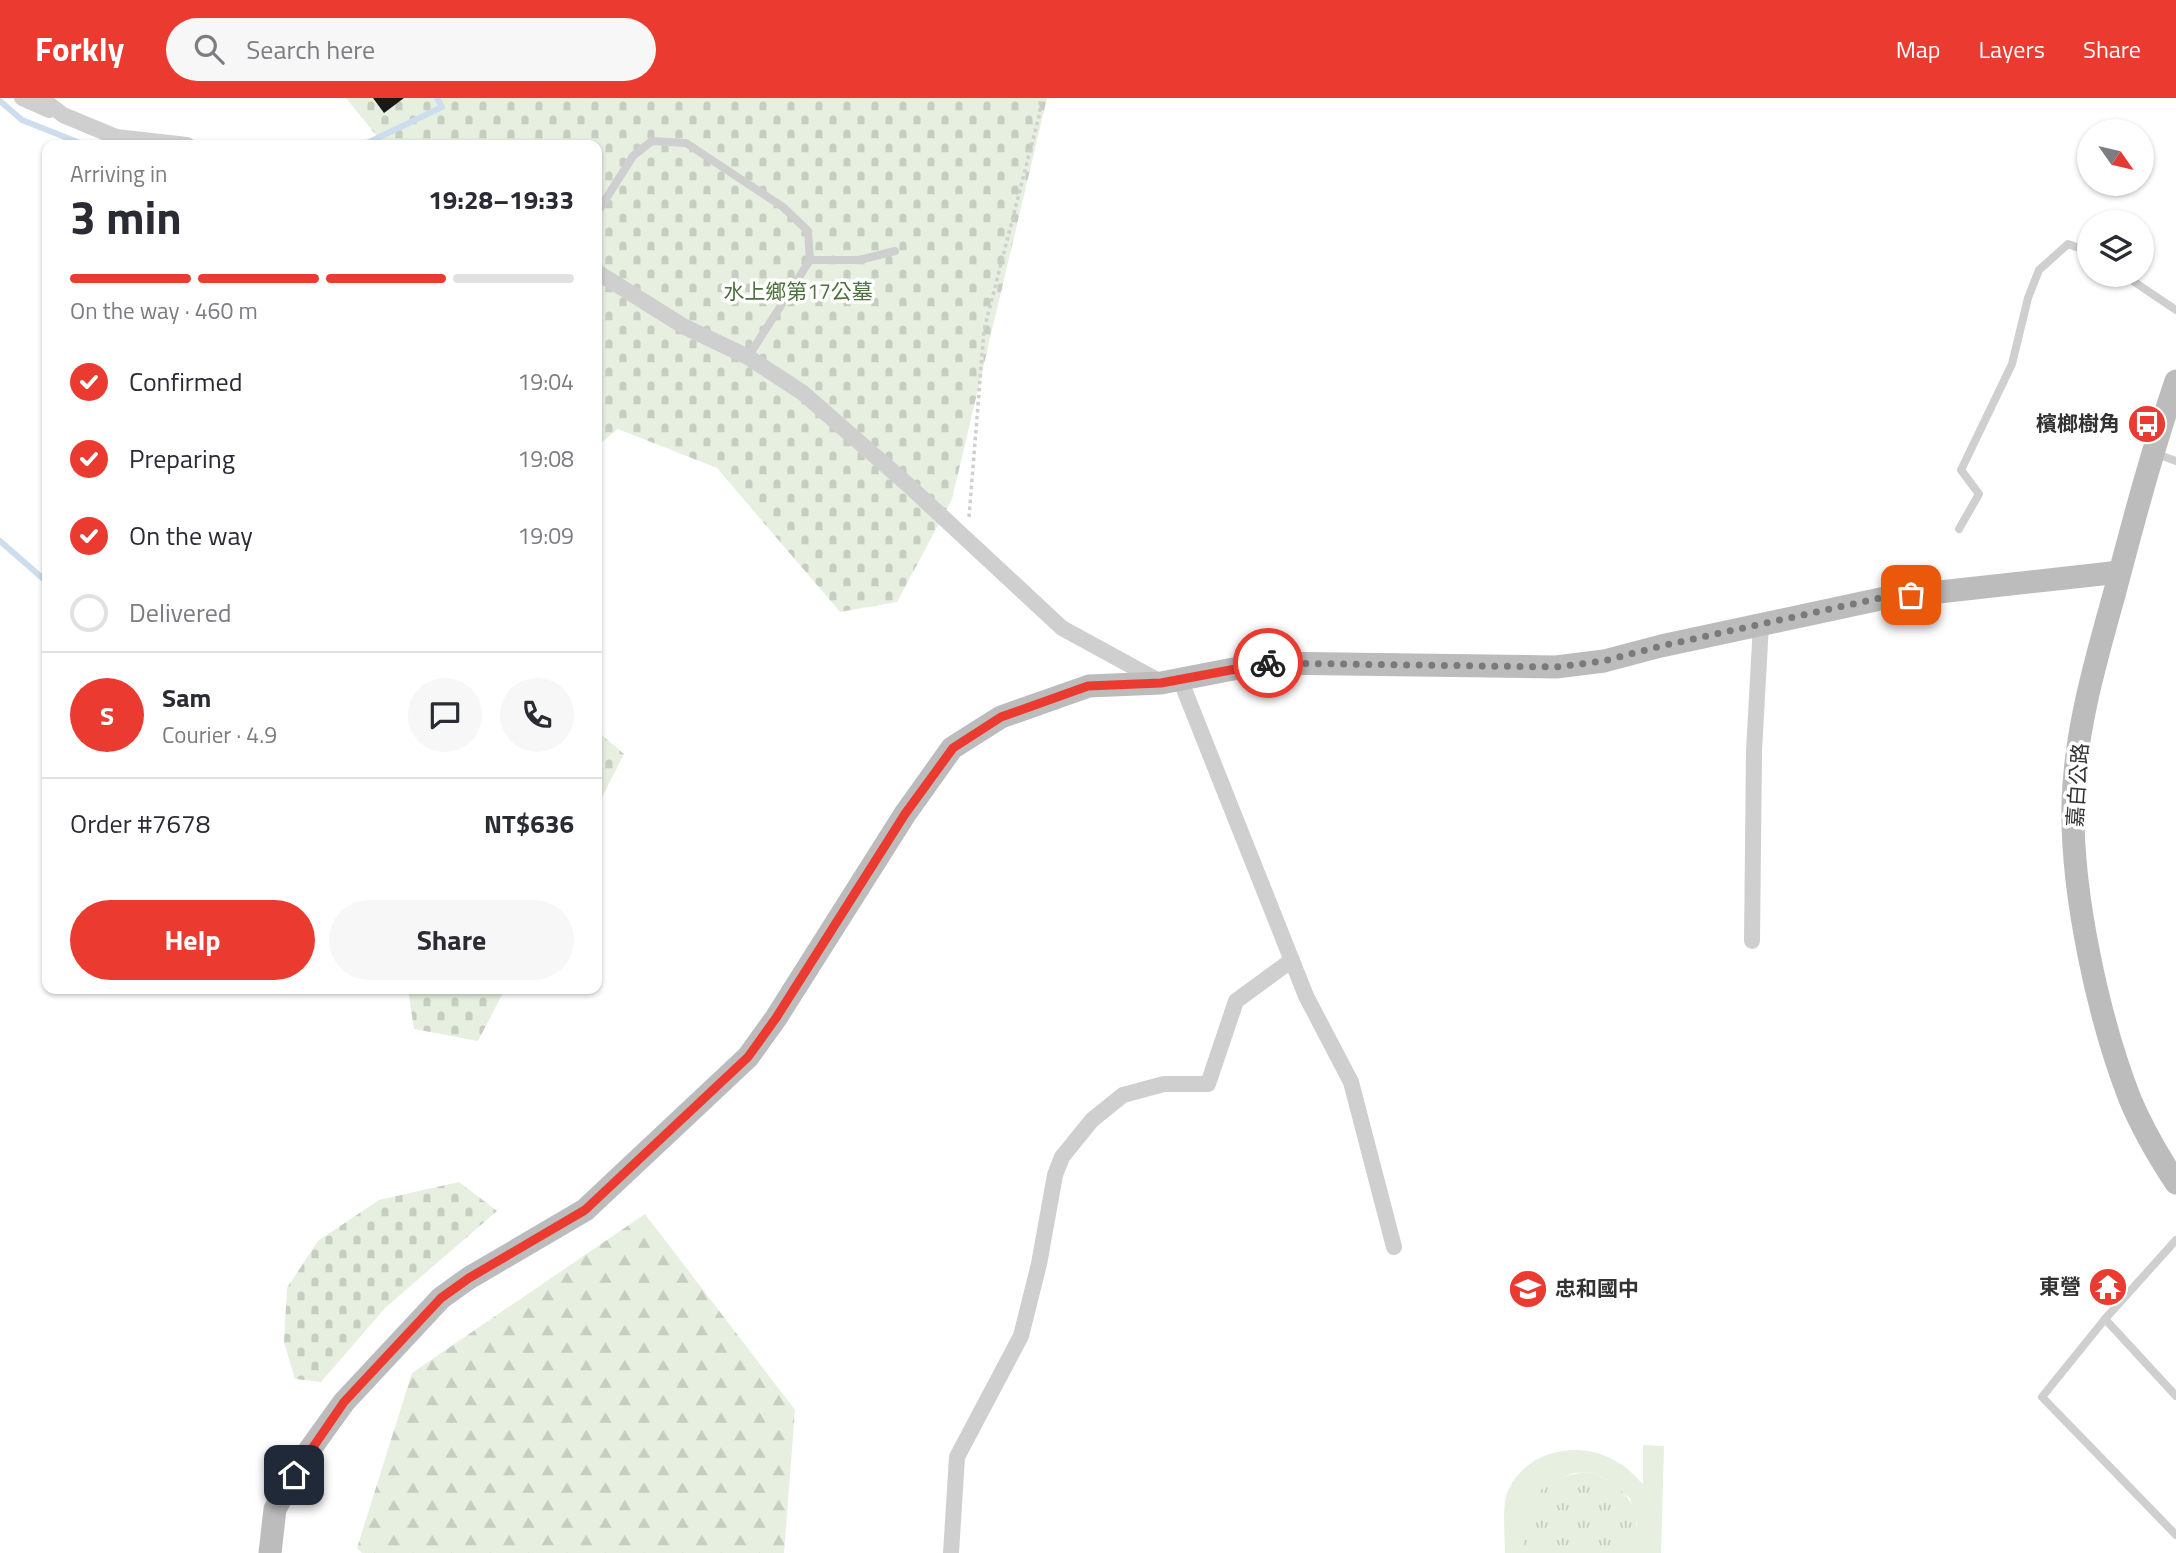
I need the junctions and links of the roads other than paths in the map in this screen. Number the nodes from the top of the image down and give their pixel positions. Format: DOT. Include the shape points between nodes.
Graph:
graph roads {
  1 [pos="22,98"];
  2 [pos="41,98"];
  3 [pos="63,115"];
  4 [pos="143,140"];
  5 [pos="602,205"];
  6 [pos="2077,247"];
  7 [pos="895,251"];
  8 [pos="810,260"];
  9 [pos="602,275"];
  10 [pos="2142,287"];
  11 [pos="2176,310"];
  12 [pos="748,358"];
  13 [pos="2176,381"];
  14 [pos="2151,452"];
  15 [pos="2176,461"];
  16 [pos="1959,529"];
  17 [pos="2120,572"];
  18 [pos="1761,624"];
  19 [pos="1170,681"];
  20 [pos="1752,941"];
  21 [pos="1292,960"];
  22 [pos="2176,1183"];
  23 [pos="2176,1240"];
  24 [pos="1394,1247"];
  25 [pos="2105,1319"];
  26 [pos="2176,1396"];
  27 [pos="2176,1535"];
  28 [pos="270,1553"];
  29 [pos="951,1553"];
  1 -- 3 [label="street"];
  2 -- 3 [label="street"];
  3 -- 4 [label="street" via="116,137"];
  5 -- 8 [label="lane" via="633,156 652,141 686,143 783,207 808,231"];
  6 -- 16 [label="lane" via="2068,244 2039,270 2012,364 1961,470 1979,494"];
  7 -- 8 [label="lane" via="859,260"];
  8 -- 12 [label="lane"];
  9 -- 12 [label="street" via="683,326"];
  10 -- 11 [label="lane"];
  12 -- 19 [label="street" via="803,393 1062,628"];
  13 -- 14 [label="street, 嘉白公路"];
  14 -- 15 [label="lane"];
  14 -- 17 [label="street, 嘉白公路"];
  17 -- 18 [label="street" via="1885,597"];
  17 -- 22 [label="street, 嘉白公路" via="2085,702 2073,802 2076,865 2088,945 2110,1036 2131,1101"];
  18 -- 19 [label="street" via="1604,661 1556,667 1264,663"];
  18 -- 20 [label="street"];
  19 -- 21 [label="street"];
  19 -- 28 [label="street" via="1088,686 1001,717 953,748 905,814 748,1057 585,1210 441,1298 344,1402 303,1459 275,1508"];
  21 -- 24 [label="street" via="1351,1082"];
  21 -- 29 [label="street" via="1236,1001 1208,1084 1164,1084 1123,1095 1092,1120 1062,1157 1021,1336 957,1457"];
  23 -- 25 [label="lane"];
  25 -- 26 [label="lane"];
  25 -- 27 [label="lane" via="2042,1397"];
}
